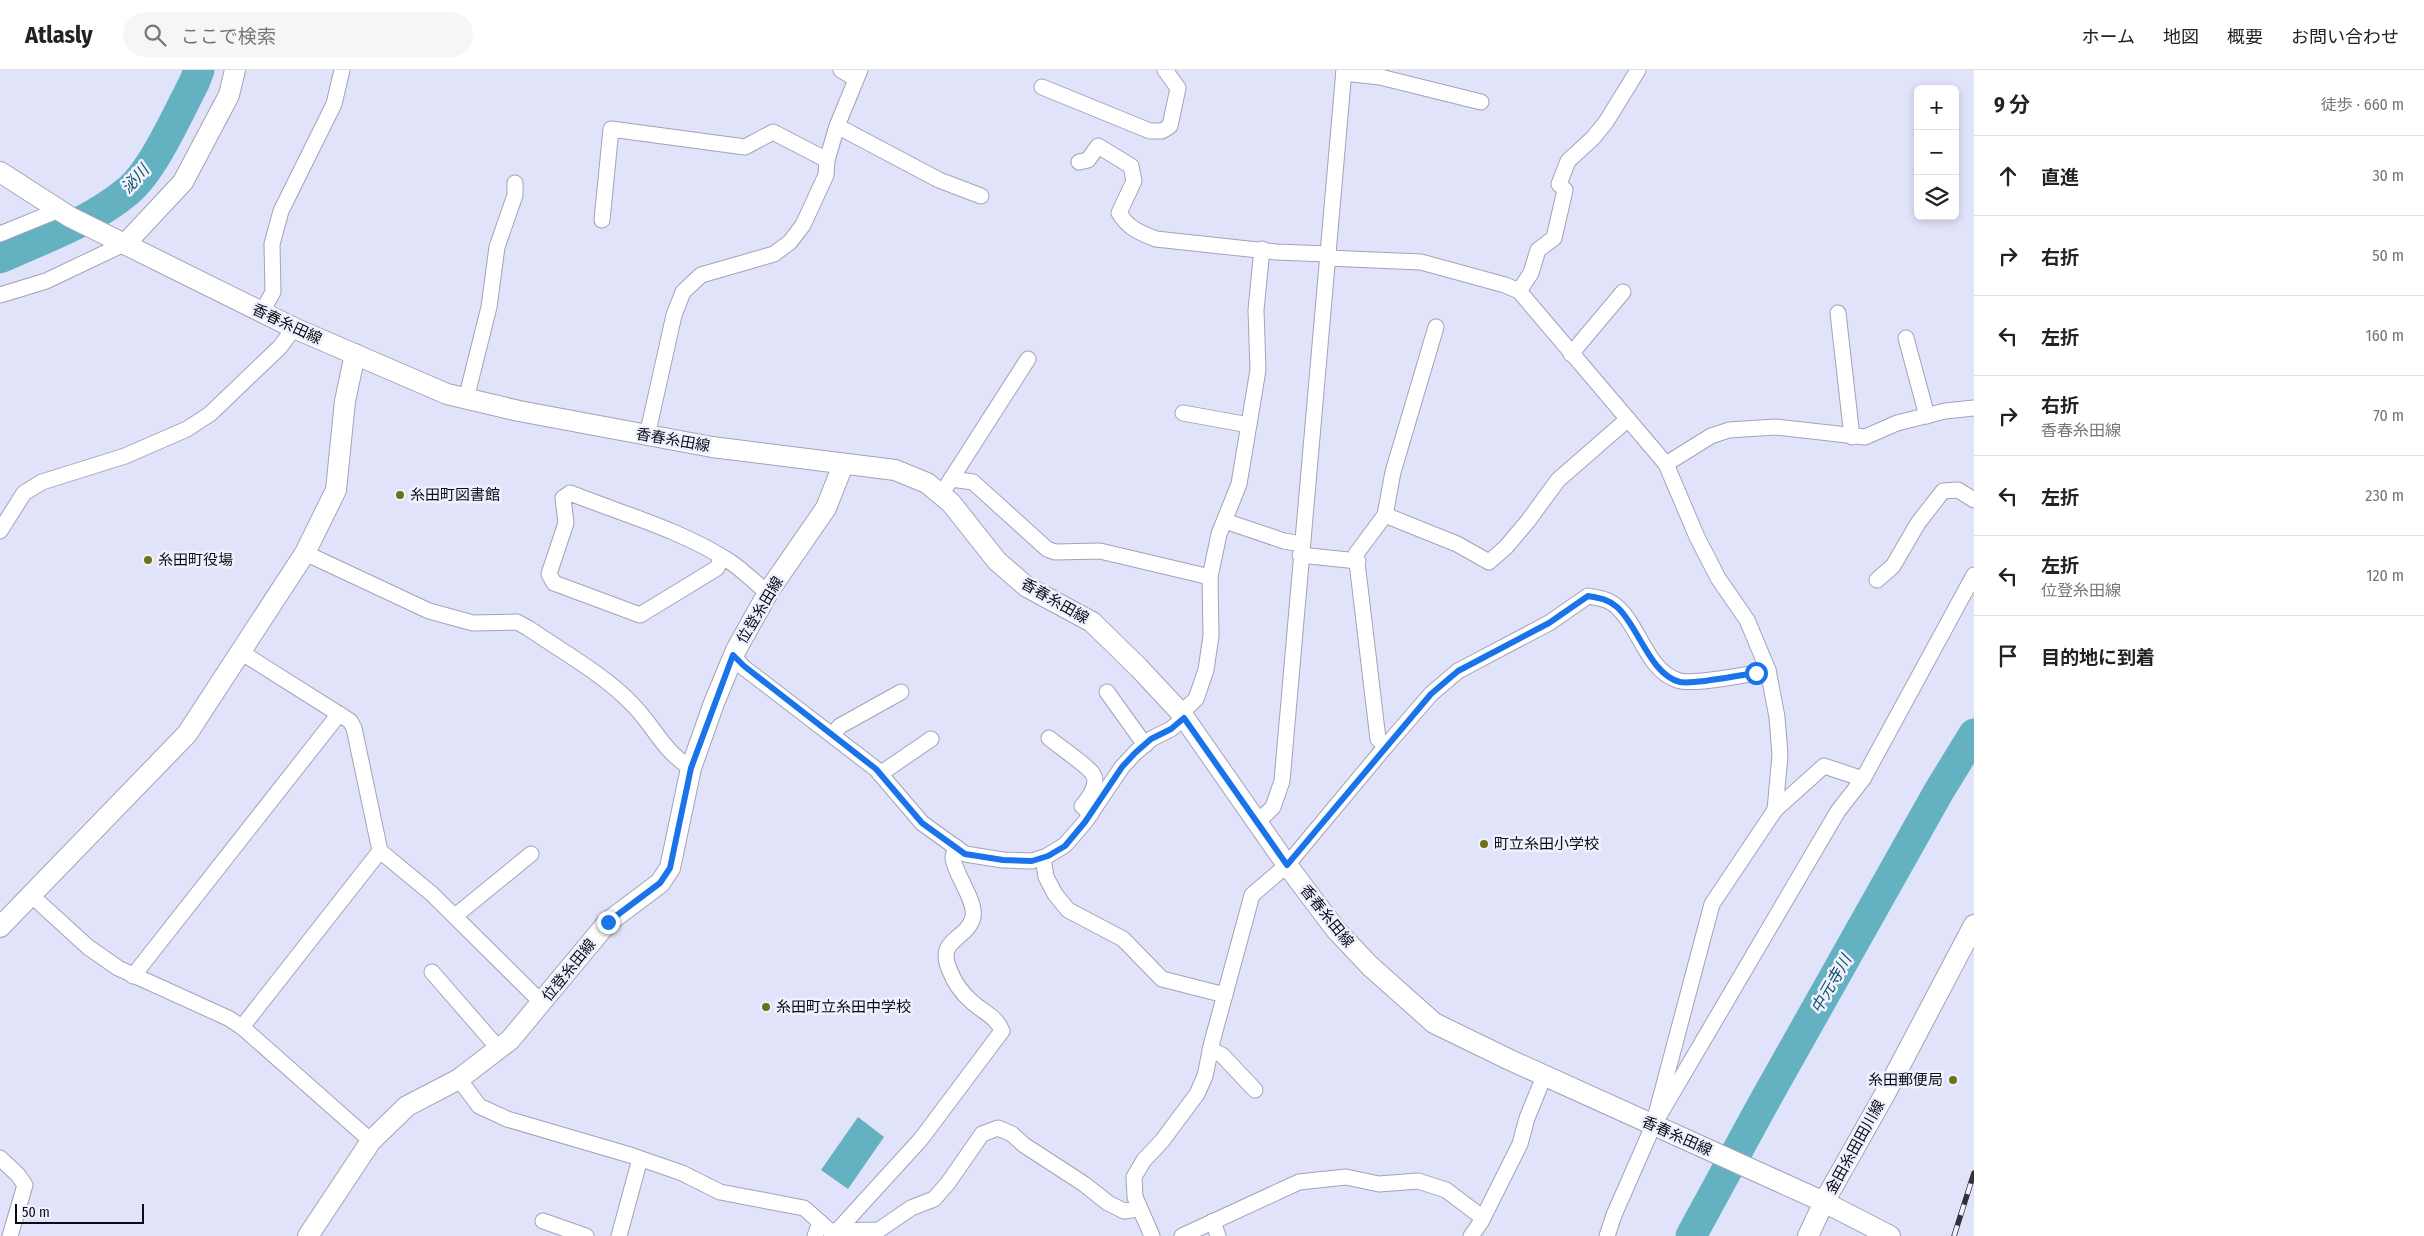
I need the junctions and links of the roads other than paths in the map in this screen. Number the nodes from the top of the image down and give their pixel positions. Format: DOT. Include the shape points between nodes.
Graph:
graph roads {
  1 [pos="235,70"];
  2 [pos="342,70"];
  3 [pos="841,70"];
  4 [pos="1165,70"];
  5 [pos="1638,70"];
  6 [pos="1344,71"];
  7 [pos="858,74"];
  8 [pos="1042,87"];
  9 [pos="1481,102"];
  10 [pos="837,126"];
  11 [pos="827,160"];
  12 [pos="1079,162"];
  13 [pos="0,172"];
  14 [pos="515,183"];
  15 [pos="981,196"];
  16 [pos="64,213"];
  17 [pos="602,220"];
  18 [pos="0,234"];
  19 [pos="126,243"];
  20 [pos="1262,250"];
  21 [pos="1328,256"];
  22 [pos="1519,292"];
  23 [pos="1623,292"];
  24 [pos="0,295"];
  25 [pos="262,312"];
  26 [pos="1838,313"];
  27 [pos="1436,327"];
  28 [pos="294,328"];
  29 [pos="1906,338"];
  30 [pos="355,354"];
  31 [pos="1571,354"];
  32 [pos="1028,359"];
  33 [pos="466,398"];
  34 [pos="1974,408"];
  35 [pos="1183,413"];
  36 [pos="1927,416"];
  37 [pos="1628,419"];
  38 [pos="1249,425"];
  39 [pos="647,436"];
  40 [pos="1852,437"];
  41 [pos="1666,464"];
  42 [pos="843,465"];
  43 [pos="946,487"];
  44 [pos="1974,500"];
  45 [pos="1385,515"];
  46 [pos="1226,521"];
  47 [pos="0,531"];
  48 [pos="1300,549"];
  49 [pos="305,553"];
  50 [pos="722,557"];
  51 [pos="1358,561"];
  52 [pos="1974,575"];
  53 [pos="1210,577"];
  54 [pos="1877,580"];
  55 [pos="768,593"];
  56 [pos="239,652"];
  57 [pos="733,655"];
  58 [pos="1768,670"];
  59 [pos="901,692"];
  60 [pos="1107,692"];
  61 [pos="339,714"];
  62 [pos="1183,716"];
  63 [pos="832,735"];
  64 [pos="1049,738"];
  65 [pos="931,739"];
  66 [pos="1145,745"];
  67 [pos="1386,746"];
  68 [pos="691,768"];
  69 [pos="880,774"];
  70 [pos="1863,779"];
  71 [pos="1775,810"];
  72 [pos="1091,814"];
  73 [pos="1258,822"];
  74 [pos="956,847"];
  75 [pos="380,851"];
  76 [pos="531,854"];
  77 [pos="1043,858"];
  78 [pos="1287,865"];
  79 [pos="31,895"];
  80 [pos="455,916"];
  81 [pos="1974,925"];
  82 [pos="0,927"];
  83 [pos="432,972"];
  84 [pos="134,976"];
  85 [pos="1224,995"];
  86 [pos="542,1003"];
  87 [pos="242,1027"];
  88 [pos="499,1049"];
  89 [pos="1210,1049"];
  90 [pos="1545,1074"];
  91 [pos="459,1079"];
  92 [pos="1255,1090"];
  93 [pos="1653,1126"];
  94 [pos="371,1141"];
  95 [pos="0,1158"];
  96 [pos="640,1159"];
  97 [pos="1824,1202"];
  98 [pos="1139,1209"];
  99 [pos="1483,1218"];
  100 [pos="543,1220"];
  101 [pos="1213,1221"];
  102 [pos="817,1229"];
  103 [pos="838,1230"];
  104 [pos="884,1232"];
  105 [pos="10,1236"];
  106 [pos="308,1236"];
  107 [pos="586,1236"];
  108 [pos="619,1236"];
  109 [pos="1152,1236"];
  110 [pos="1182,1236"];
  111 [pos="1218,1236"];
  112 [pos="1471,1236"];
  113 [pos="1607,1236"];
  114 [pos="1808,1236"];
  115 [pos="1890,1236"];
  1 -- 19 [label="main road" via="229,95 183,182"];
  2 -- 25 [label="street" via="334,104 282,211 272,244 273,292"];
  3 -- 7 [label="street"];
  4 -- 8 [label="street" via="1178,88 1170,126 1162,131 1150,130"];
  5 -- 22 [label="street" via="1606,122 1568,161 1559,184 1565,190 1554,238 1538,250 1531,273"];
  6 -- 9 [label="street"];
  6 -- 21 [label="street"];
  7 -- 10 [label="street"];
  10 -- 11 [label="street"];
  10 -- 15 [label="street" via="939,180"];
  11 -- 17 [label="street" via="773,132 744,146 611,129"];
  11 -- 39 [label="street" via="826,176 803,225 790,242 774,254 701,275 684,292 674,315"];
  12 -- 20 [label="street" via="1088,160 1098,146 1131,166 1134,181 1119,213 1125,224 1140,233 1156,239"];
  13 -- 16 [label="main road, 香春糸田線"];
  14 -- 33 [label="street" via="515,195 497,247 489,307"];
  16 -- 18 [label="street"];
  16 -- 19 [label="main road, 香春糸田線"];
  19 -- 24 [label="street" via="46,281"];
  19 -- 25 [label="main road, 香春糸田線"];
  20 -- 21 [label="street"];
  20 -- 38 [label="street" via="1256,310 1258,370"];
  21 -- 22 [label="street" via="1421,262 1505,285"];
  21 -- 48 [label="street"];
  22 -- 31 [label="street"];
  23 -- 31 [label="street"];
  25 -- 28 [label="main road, 香春糸田線"];
  26 -- 40 [label="street"];
  27 -- 45 [label="street" via="1393,472"];
  28 -- 30 [label="main road, 香春糸田線"];
  28 -- 47 [label="street" via="280,346 210,414 187,429 124,456 42,482 24,493"];
  29 -- 36 [label="street"];
  30 -- 33 [label="main road, 香春糸田線" via="446,394"];
  30 -- 49 [label="main road" via="345,401 336,490"];
  31 -- 37 [label="street"];
  32 -- 43 [label="street"];
  33 -- 39 [label="main road, 香春糸田線"];
  34 -- 36 [label="street"];
  35 -- 38 [label="street"];
  36 -- 40 [label="street" via="1897,423 1865,438"];
  37 -- 41 [label="street"];
  37 -- 45 [label="street" via="1558,480 1506,547 1488,562 1439,536"];
  38 -- 46 [label="street" via="1239,484"];
  39 -- 42 [label="main road, 香春糸田線"];
  40 -- 41 [label="street" via="1776,427 1729,430 1711,436"];
  41 -- 58 [label="street" via="1697,537 1718,578 1748,620"];
  42 -- 43 [label="main road, 香春糸田線" via="896,470"];
  42 -- 55 [label="main road, 位登糸田線" via="826,508"];
  43 -- 53 [label="street" via="973,482 1047,549 1055,552 1100,551"];
  43 -- 62 [label="main road, 香春糸田線" via="951,503 997,561 1027,587 1092,622"];
  44 -- 54 [label="street" via="1958,490 1943,491 1918,523 1893,566"];
  45 -- 51 [label="street" via="1356,554"];
  46 -- 48 [label="street"];
  46 -- 53 [label="street" via="1219,534"];
  48 -- 51 [label="street"];
  48 -- 73 [label="street" via="1282,781 1273,807"];
  49 -- 56 [label="main road"];
  49 -- 68 [label="street" via="429,611 473,623 510,621 528,628 635,706 675,759"];
  50 -- 50 [label="street" via="691,540 570,493 563,498 566,523 549,574 554,583 640,615 717,568"];
  50 -- 55 [label="street"];
  51 -- 67 [label="street" via="1378,739"];
  52 -- 70 [label="street"];
  53 -- 62 [label="street" via="1211,636 1206,670 1196,698"];
  55 -- 57 [label="main road, 位登糸田線"];
  56 -- 61 [label="street"];
  56 -- 79 [label="main road" via="187,734"];
  57 -- 63 [label="street"];
  57 -- 68 [label="main road, 位登糸田線"];
  58 -- 67 [label="street" via="1679,682 1667,676 1656,664 1618,607 1605,599 1588,596 1549,623 1458,671 1431,694"];
  58 -- 71 [label="street" via="1780,755"];
  59 -- 63 [label="street" via="840,726"];
  60 -- 66 [label="street"];
  61 -- 75 [label="street" via="354,728"];
  61 -- 84 [label="street"];
  62 -- 66 [label="street"];
  62 -- 73 [label="main road, 香春糸田線"];
  63 -- 69 [label="street"];
  64 -- 72 [label="street" via="1093,774 1095,783 1082,806"];
  65 -- 69 [label="street"];
  66 -- 72 [label="street" via="1122,767"];
  67 -- 78 [label="street"];
  68 -- 86 [label="main road, 位登糸田線" via="670,868 660,883 608,922"];
  69 -- 74 [label="street" via="922,823"];
  70 -- 71 [label="street" via="1824,766"];
  70 -- 93 [label="street" via="1838,811"];
  71 -- 93 [label="street" via="1712,904"];
  72 -- 77 [label="street" via="1065,846"];
  73 -- 78 [label="main road, 香春糸田線"];
  74 -- 77 [label="street" via="965,854 1003,860"];
  74 -- 103 [label="street" via="953,858 973,916 945,954 949,971 972,1002 999,1023 1002,1031 922,1139"];
  75 -- 80 [label="street"];
  75 -- 87 [label="street"];
  76 -- 80 [label="street"];
  77 -- 85 [label="street" via="1046,877 1068,910 1124,939 1162,979"];
  78 -- 85 [label="street" via="1252,894"];
  78 -- 90 [label="main road, 香春糸田線" via="1342,937 1434,1023"];
  79 -- 82 [label="main road"];
  79 -- 84 [label="street" via="88,948"];
  80 -- 86 [label="street"];
  81 -- 97 [label="main road, 金田糸田田川線"];
  83 -- 88 [label="street"];
  84 -- 87 [label="street"];
  85 -- 89 [label="street"];
  86 -- 88 [label="main road, 位登糸田線"];
  87 -- 94 [label="street"];
  88 -- 91 [label="main road, 位登糸田線"];
  89 -- 92 [label="street" via="1222,1055"];
  89 -- 98 [label="street" via="1205,1076 1197,1094 1134,1177"];
  90 -- 93 [label="main road, 香春糸田線"];
  90 -- 99 [label="street" via="1520,1144"];
  91 -- 94 [label="main road, 位登糸田線" via="407,1106"];
  91 -- 96 [label="street" via="478,1106 506,1120"];
  93 -- 97 [label="main road, 香春糸田線"];
  93 -- 113 [label="street"];
  94 -- 106 [label="main road, 位登糸田線"];
  95 -- 105 [label="street" via="25,1185"];
  96 -- 102 [label="street" via="720,1192 804,1208"];
  96 -- 108 [label="street"];
  97 -- 114 [label="main road, 金田糸田田川線"];
  97 -- 115 [label="main road, 香春糸田線"];
  98 -- 104 [label="street" via="1124,1211 1108,1203 1012,1134 998,1128 982,1134 934,1199 911,1208"];
  98 -- 109 [label="street"];
  99 -- 101 [label="street" via="1446,1190 1418,1181 1379,1184 1346,1177 1299,1182"];
  99 -- 112 [label="street"];
  100 -- 107 [label="street"];
  101 -- 110 [label="street"];
  101 -- 111 [label="street"];
  102 -- 103 [label="street"];
  103 -- 104 [label="street"];
}
